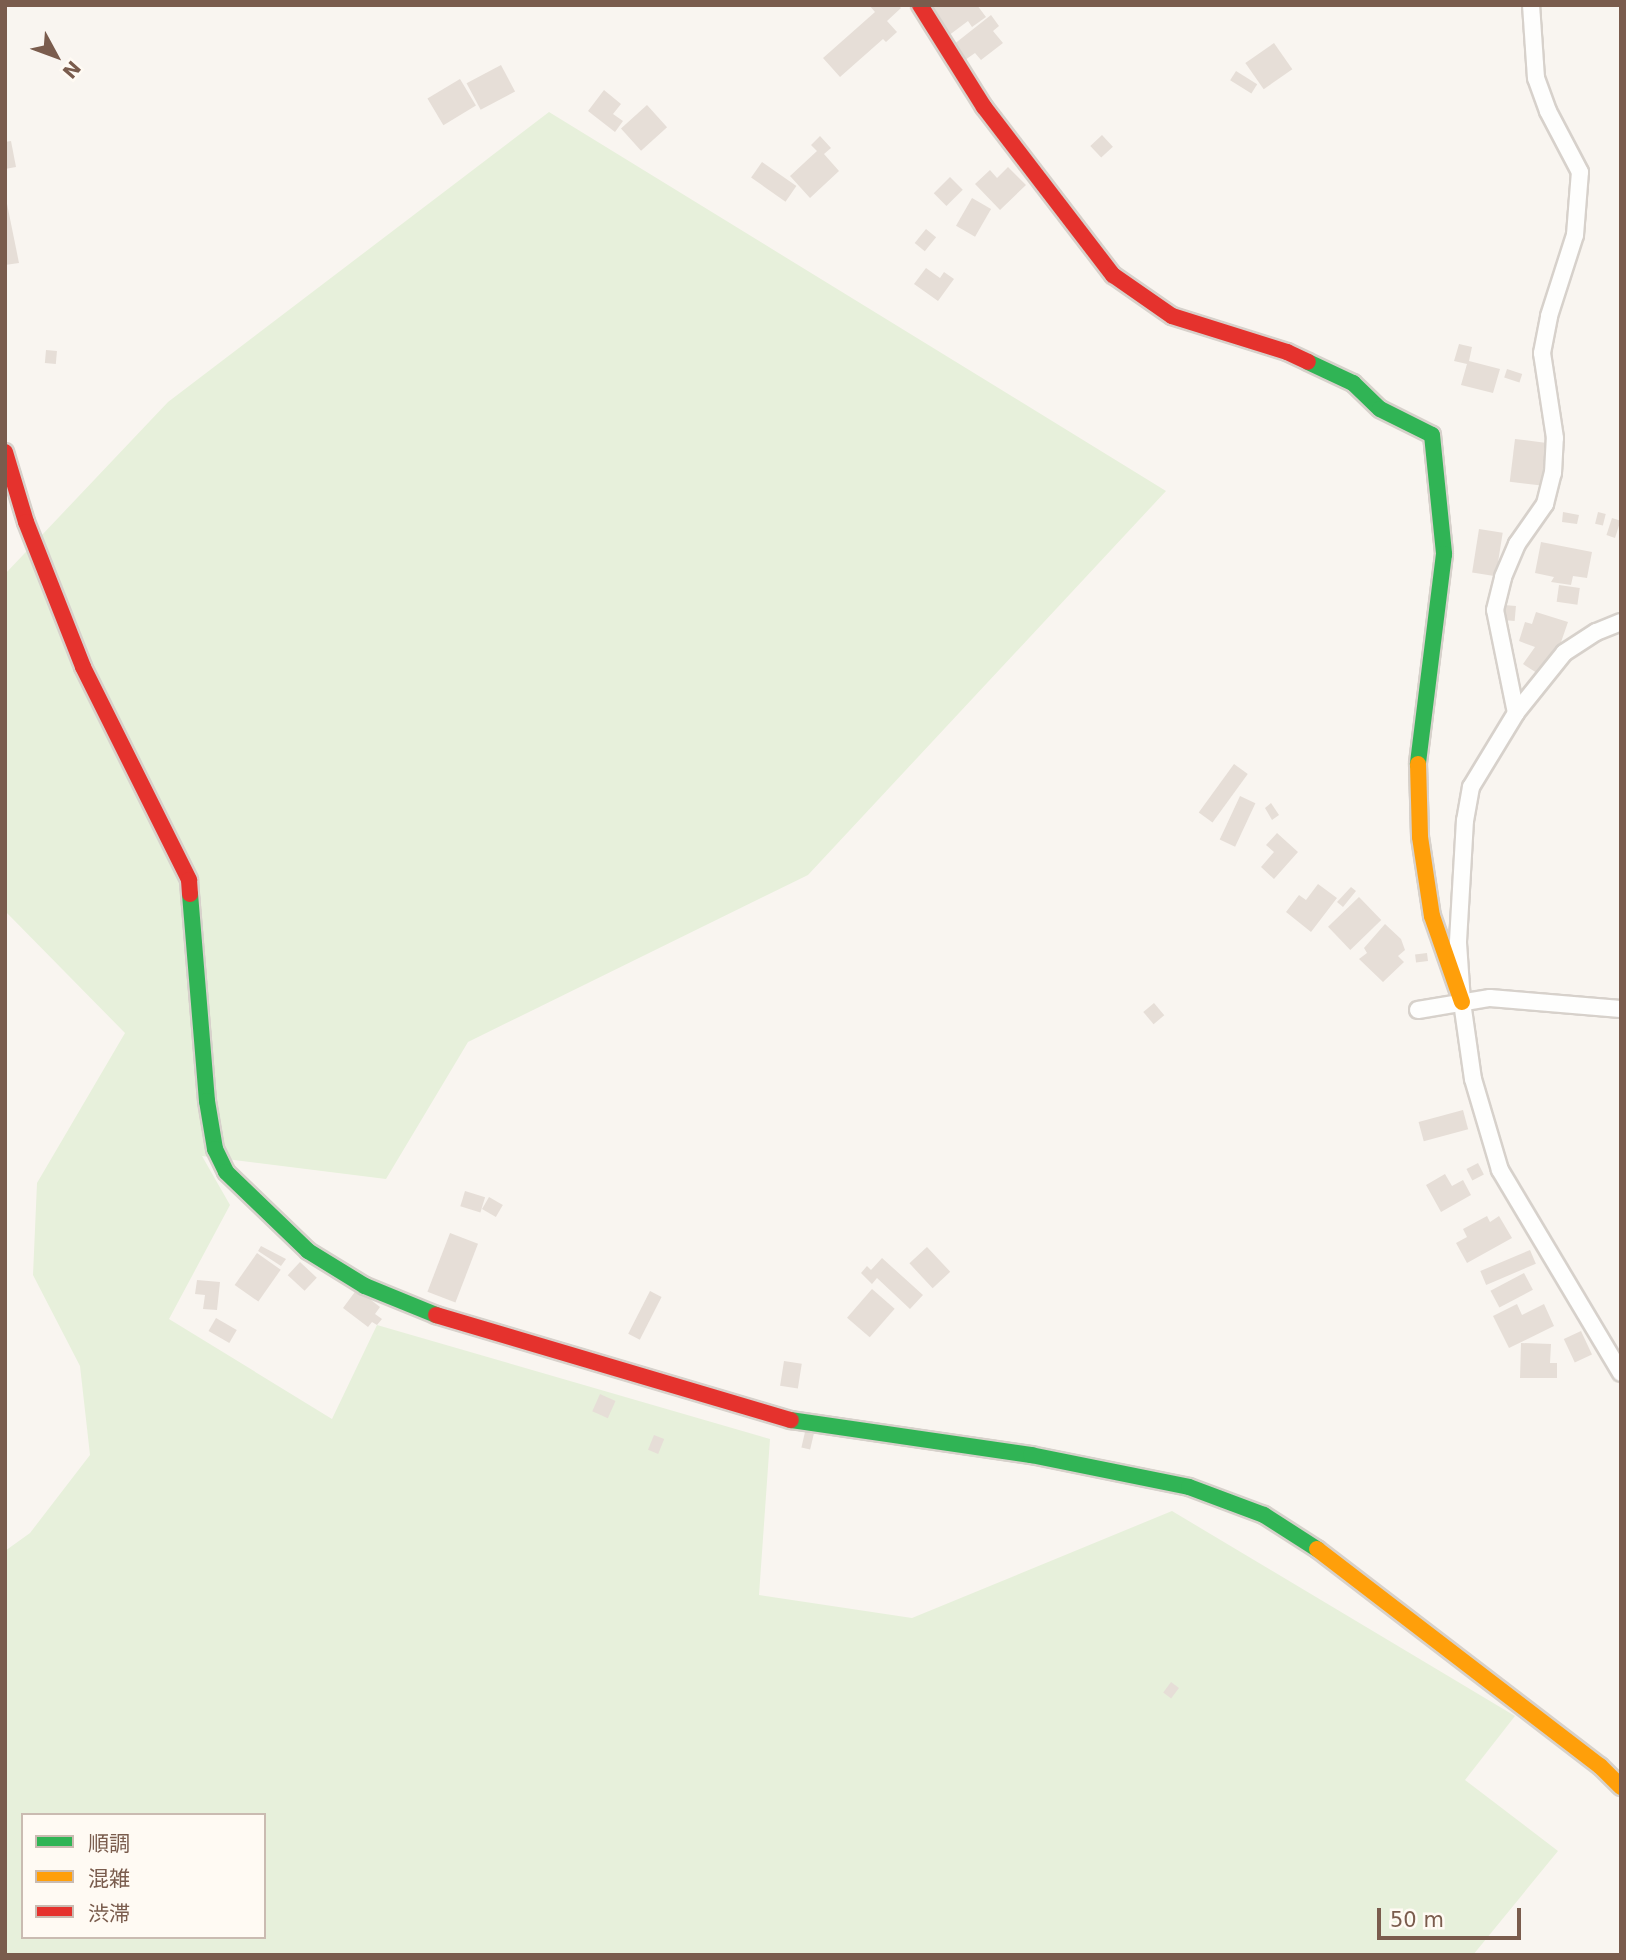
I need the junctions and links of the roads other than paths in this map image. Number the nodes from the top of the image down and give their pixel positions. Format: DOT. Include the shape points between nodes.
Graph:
graph roads {
  1 [pos="920,5"];
  2 [pos="1531,5"];
  3 [pos="5,452"];
  4 [pos="1621,622"];
  5 [pos="1516,713"];
  6 [pos="1462,1002"];
  7 [pos="1621,1009"];
  8 [pos="1418,1010"];
  9 [pos="1621,1373"];
  10 [pos="1621,1787"];
  1 -- 6 [label="street" via="984,107 1113,275 1172,316 1287,352 1353,383 1380,409 1432,435 1444,554 1418,757 1420,837 1432,916"];
  2 -- 5 [label="street" via="1536,78 1580,172 1575,235 1542,353 1555,438 1553,473 1545,504 1517,544 1503,577 1495,610"];
  3 -- 10 [label="street" via="26,522 83,667 189,880 215,1149 226,1172 308,1251 365,1286 447,1320 797,1422 1031,1455 1137,1476 1189,1487 1264,1515 1331,1558"];
  4 -- 5 [label="street" via="1564,653"];
  5 -- 6 [label="street" via="1471,787 1458,943"];
  6 -- 7 [label="street" via="1490,998"];
  6 -- 8 [label="street"];
  6 -- 9 [label="street" via="1474,1079 1500,1170"];
}
